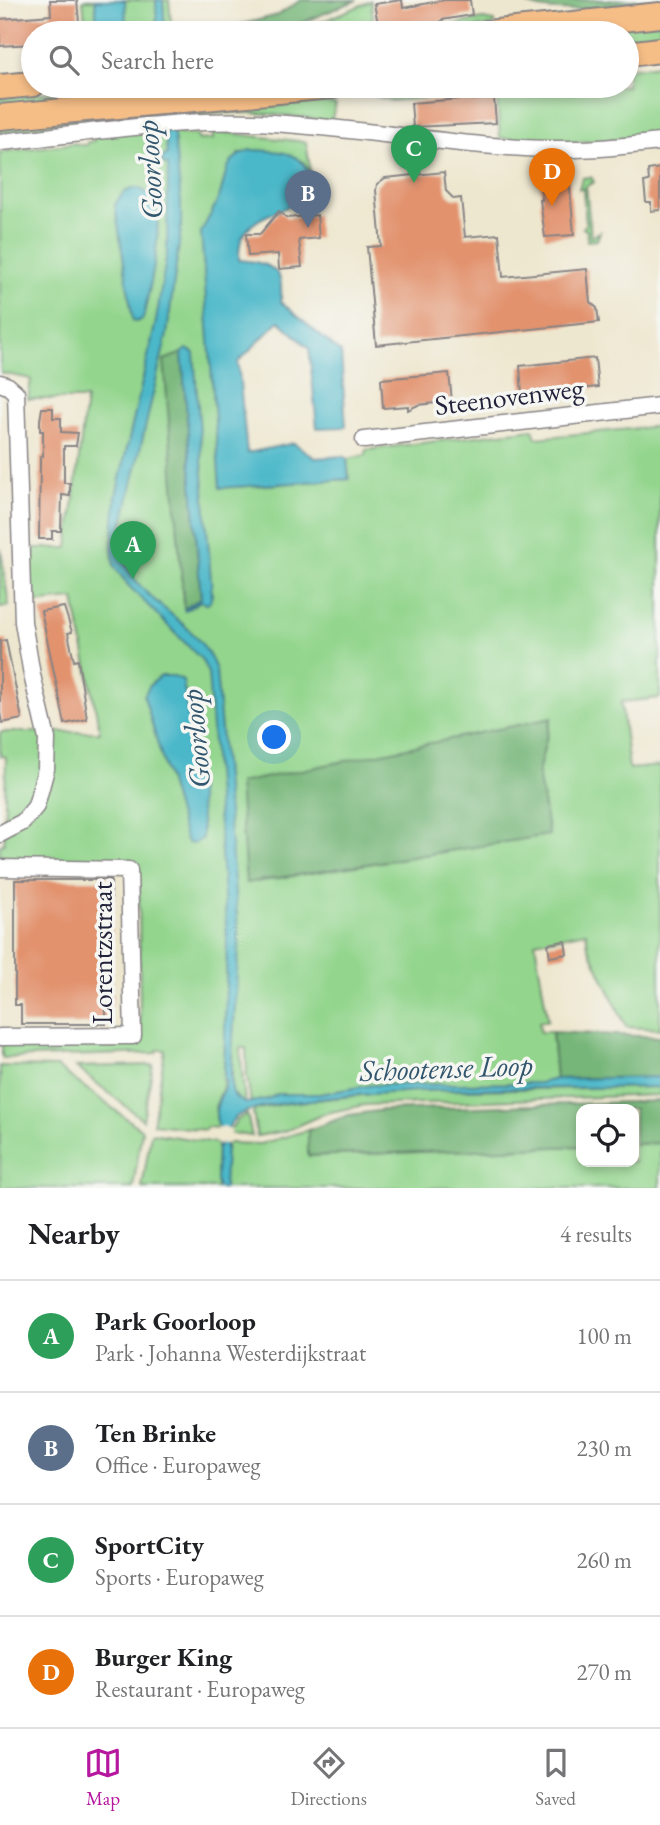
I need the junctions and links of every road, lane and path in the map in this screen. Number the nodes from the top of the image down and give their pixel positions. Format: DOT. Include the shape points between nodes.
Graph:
graph roads {
  1 [pos="660,15"];
  2 [pos="602,21"];
  3 [pos="660,50"];
  4 [pos="639,53"];
  5 [pos="21,85"];
  6 [pos="0,87"];
  7 [pos="264,98"];
  8 [pos="184,112"];
  9 [pos="151,114"];
  10 [pos="0,117"];
  11 [pos="0,142"];
  12 [pos="660,142"];
  13 [pos="0,383"];
  14 [pos="660,405"];
  15 [pos="364,440"];
  16 [pos="0,834"];
  17 [pos="0,868"];
  18 [pos="0,1037"];
  1 -- 2 [label="main road"];
  3 -- 4 [label="main road"];
  5 -- 6 [label="main road"];
  7 -- 8 [label="main road"];
  8 -- 9 [label="main road"];
  8 -- 12 [label="street" via="220,121 555,149"];
  9 -- 10 [label="main road"];
  9 -- 11 [label="street"];
  13 -- 16 [label="street" via="16,393 23,622 47,739 46,769 36,806 23,822"];
  14 -- 15 [label="street, Steenovenweg"];
  17 -- 18 [label="street, Lorentzstraat" via="129,870 133,1036"];
}
